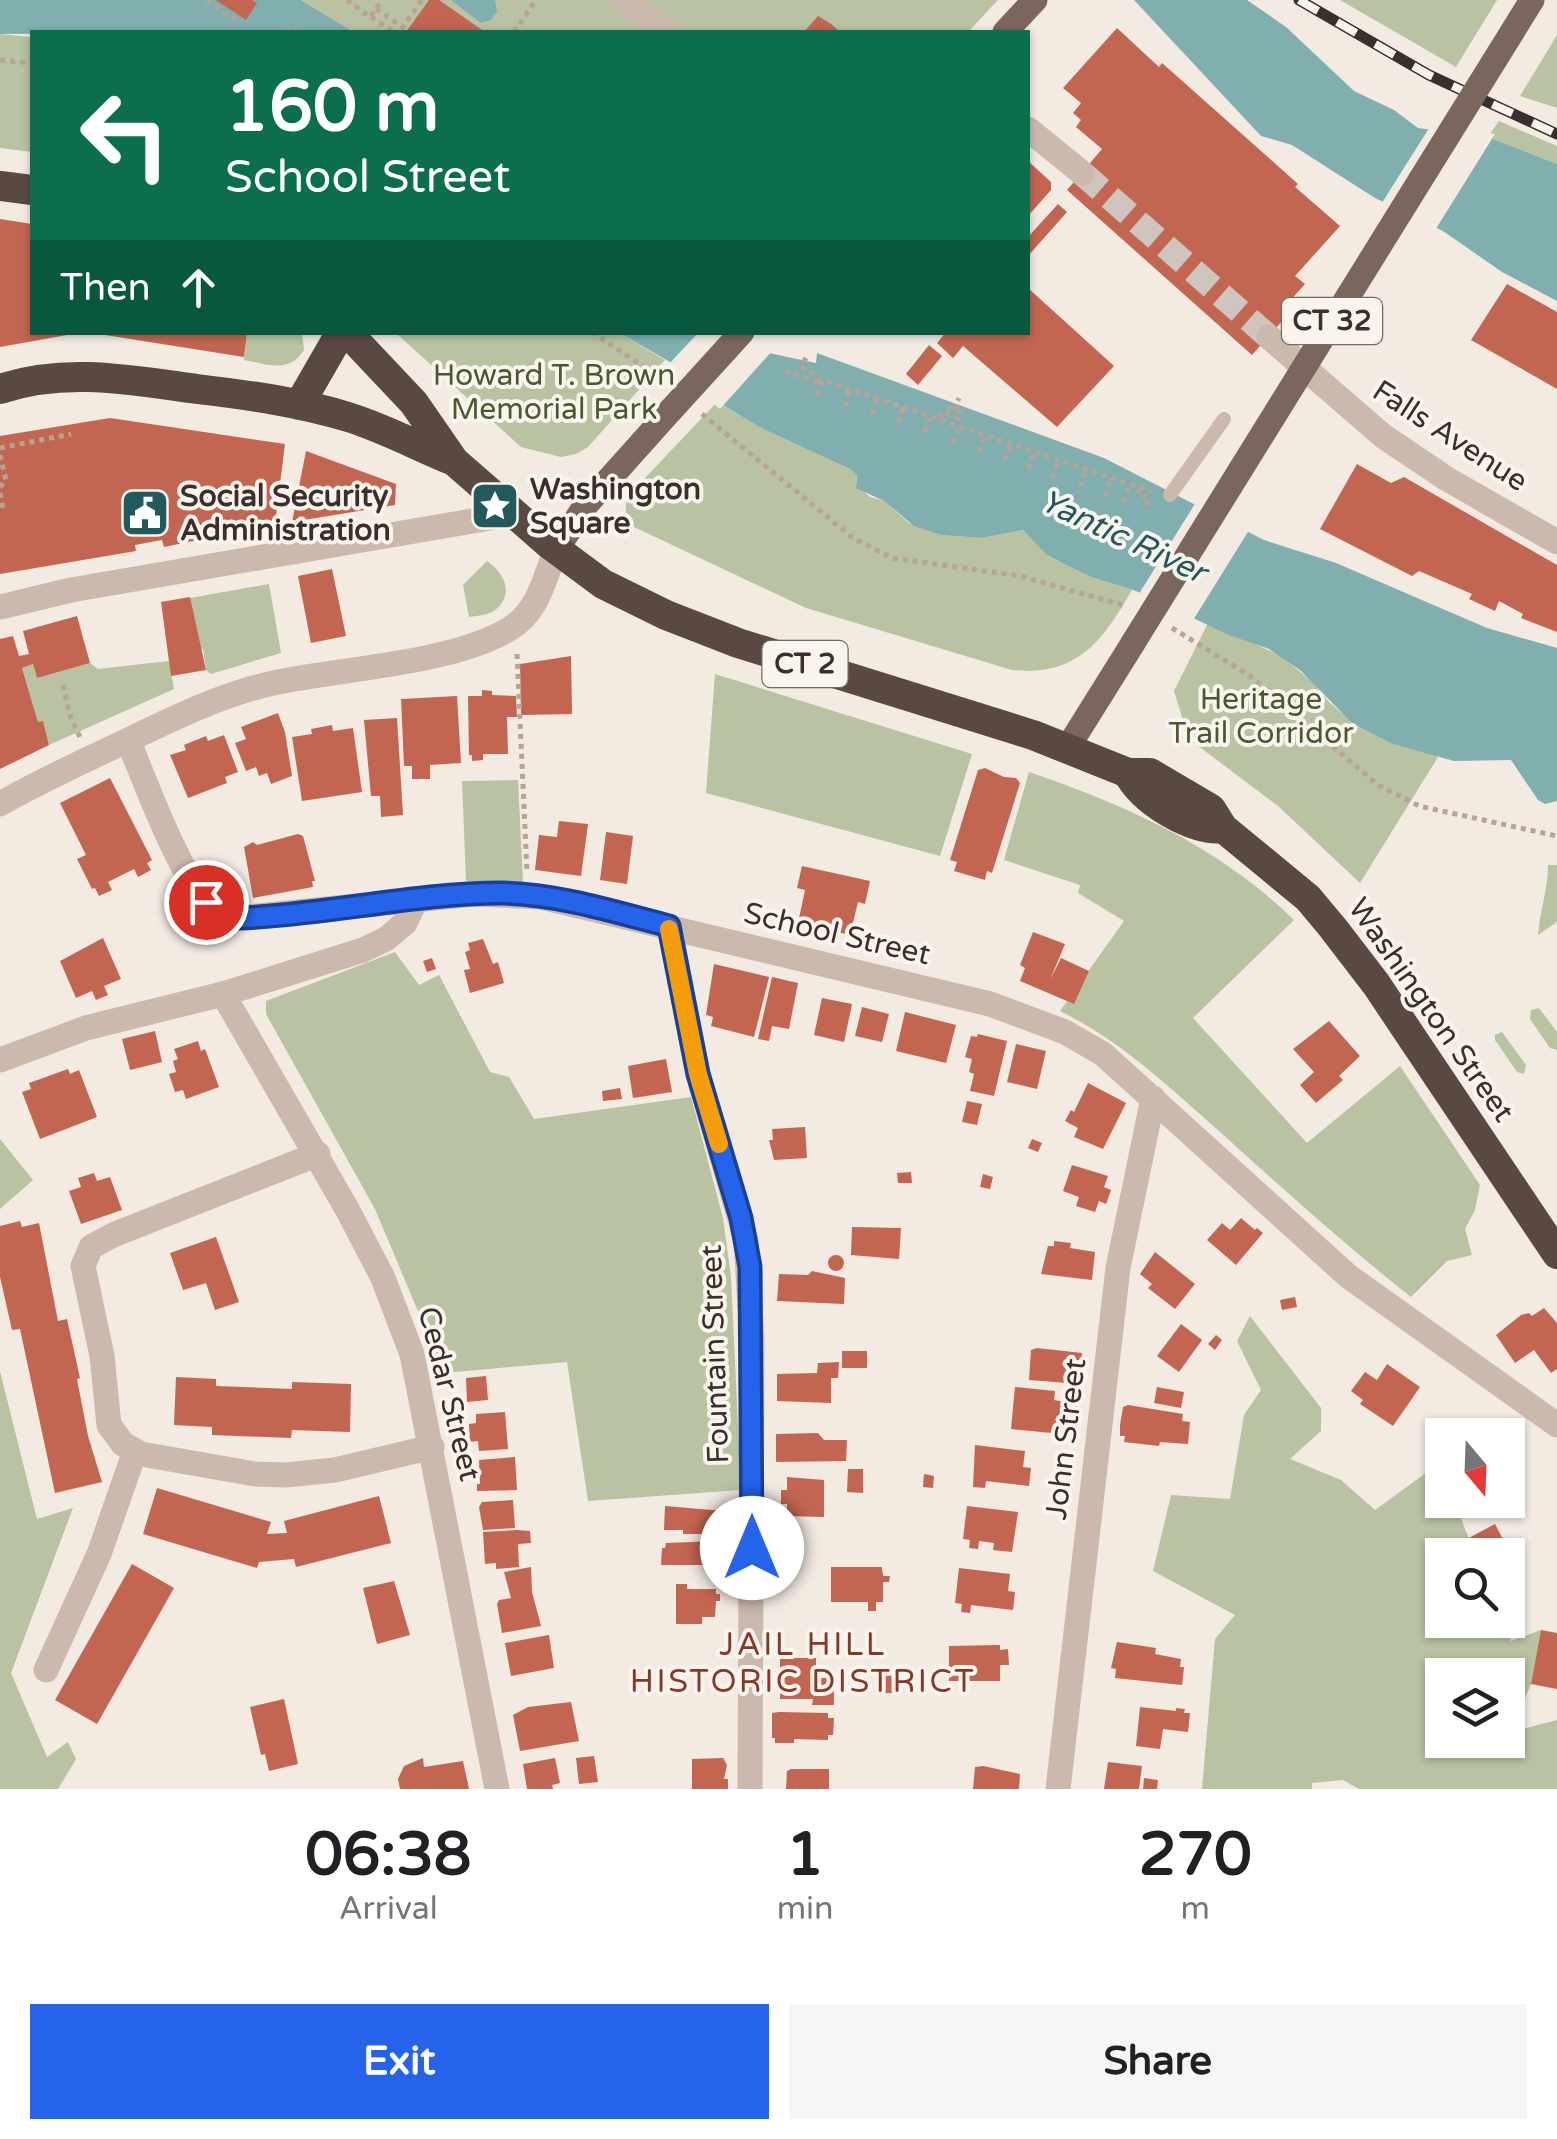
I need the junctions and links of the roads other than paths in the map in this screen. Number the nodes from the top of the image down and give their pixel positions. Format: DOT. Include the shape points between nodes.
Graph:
graph roads {
  1 [pos="622,0"];
  2 [pos="1035,0"];
  3 [pos="1532,0"];
  4 [pos="664,30"];
  5 [pos="1007,30"];
  6 [pos="1030,131"];
  7 [pos="1082,174"];
  8 [pos="0,186"];
  9 [pos="30,190"];
  10 [pos="342,335"];
  11 [pos="347,335"];
  12 [pos="739,335"];
  13 [pos="1269,337"];
  14 [pos="0,389"];
  15 [pos="298,405"];
  16 [pos="1224,419"];
  17 [pos="454,462"];
  18 [pos="1164,494"];
  19 [pos="513,514"];
  20 [pos="1557,542"];
  21 [pos="556,550"];
  22 [pos="0,607"];
  23 [pos="128,740"];
  24 [pos="1068,747"];
  25 [pos="0,804"];
  26 [pos="416,900"];
  27 [pos="669,926"];
  28 [pos="223,994"];
  29 [pos="0,1060"];
  30 [pos="1153,1098"];
  31 [pos="318,1154"];
  32 [pos="1557,1254"];
  33 [pos="1557,1425"];
  34 [pos="432,1447"];
  35 [pos="135,1451"];
  36 [pos="46,1670"];
  37 [pos="497,1789"];
  38 [pos="750,1789"];
  39 [pos="1058,1789"];
  1 -- 4 [label="street"];
  2 -- 5 [label="main road"];
  3 -- 24 [label="main road, CT 32, bridge"];
  6 -- 7 [label="street"];
  8 -- 9 [label="highway"];
  10 -- 15 [label="highway"];
  11 -- 17 [label="highway, CT 2" via="414,402"];
  12 -- 21 [label="main road, bridge" via="584,506"];
  13 -- 20 [label="street, Falls Avenue" via="1382,436"];
  14 -- 15 [label="highway, CT 2" via="94,377"];
  15 -- 17 [label="highway, CT 2" via="358,420"];
  16 -- 18 [label="lane"];
  17 -- 19 [label="highway, CT 2"];
  19 -- 21 [label="highway, CT 2"];
  19 -- 22 [label="street"];
  21 -- 23 [label="street" via="529,612 490,639 238,692"];
  21 -- 24 [label="highway, Washington Street / CT 2" via="618,592 715,635"];
  23 -- 25 [label="street"];
  23 -- 26 [label="street, School Street" via="188,875 218,912 248,917"];
  24 -- 32 [label="highway, Washington Street / CT 2" via="1128,773 1158,776 1211,809 1223,828 1308,898 1376,984"];
  26 -- 27 [label="street, School Street" via="528,895"];
  26 -- 28 [label="street" via="405,923 375,944"];
  27 -- 30 [label="street, School Street" via="1034,1018 1103,1054"];
  27 -- 38 [label="street, Fountain Street" via="698,1074 750,1267"];
  28 -- 29 [label="street" via="86,1028"];
  28 -- 31 [label="street, Cedar Street"];
  30 -- 33 [label="street, School Street" via="1348,1276"];
  30 -- 39 [label="street, John Street" via="1118,1268"];
  31 -- 34 [label="street, Cedar Street" via="383,1278 412,1354"];
  31 -- 35 [label="street" via="113,1234 86,1253 82,1266 109,1425"];
  34 -- 35 [label="street" via="335,1470 271,1476"];
  34 -- 37 [label="street, Cedar Street"];
  35 -- 36 [label="street" via="99,1554"];
}
